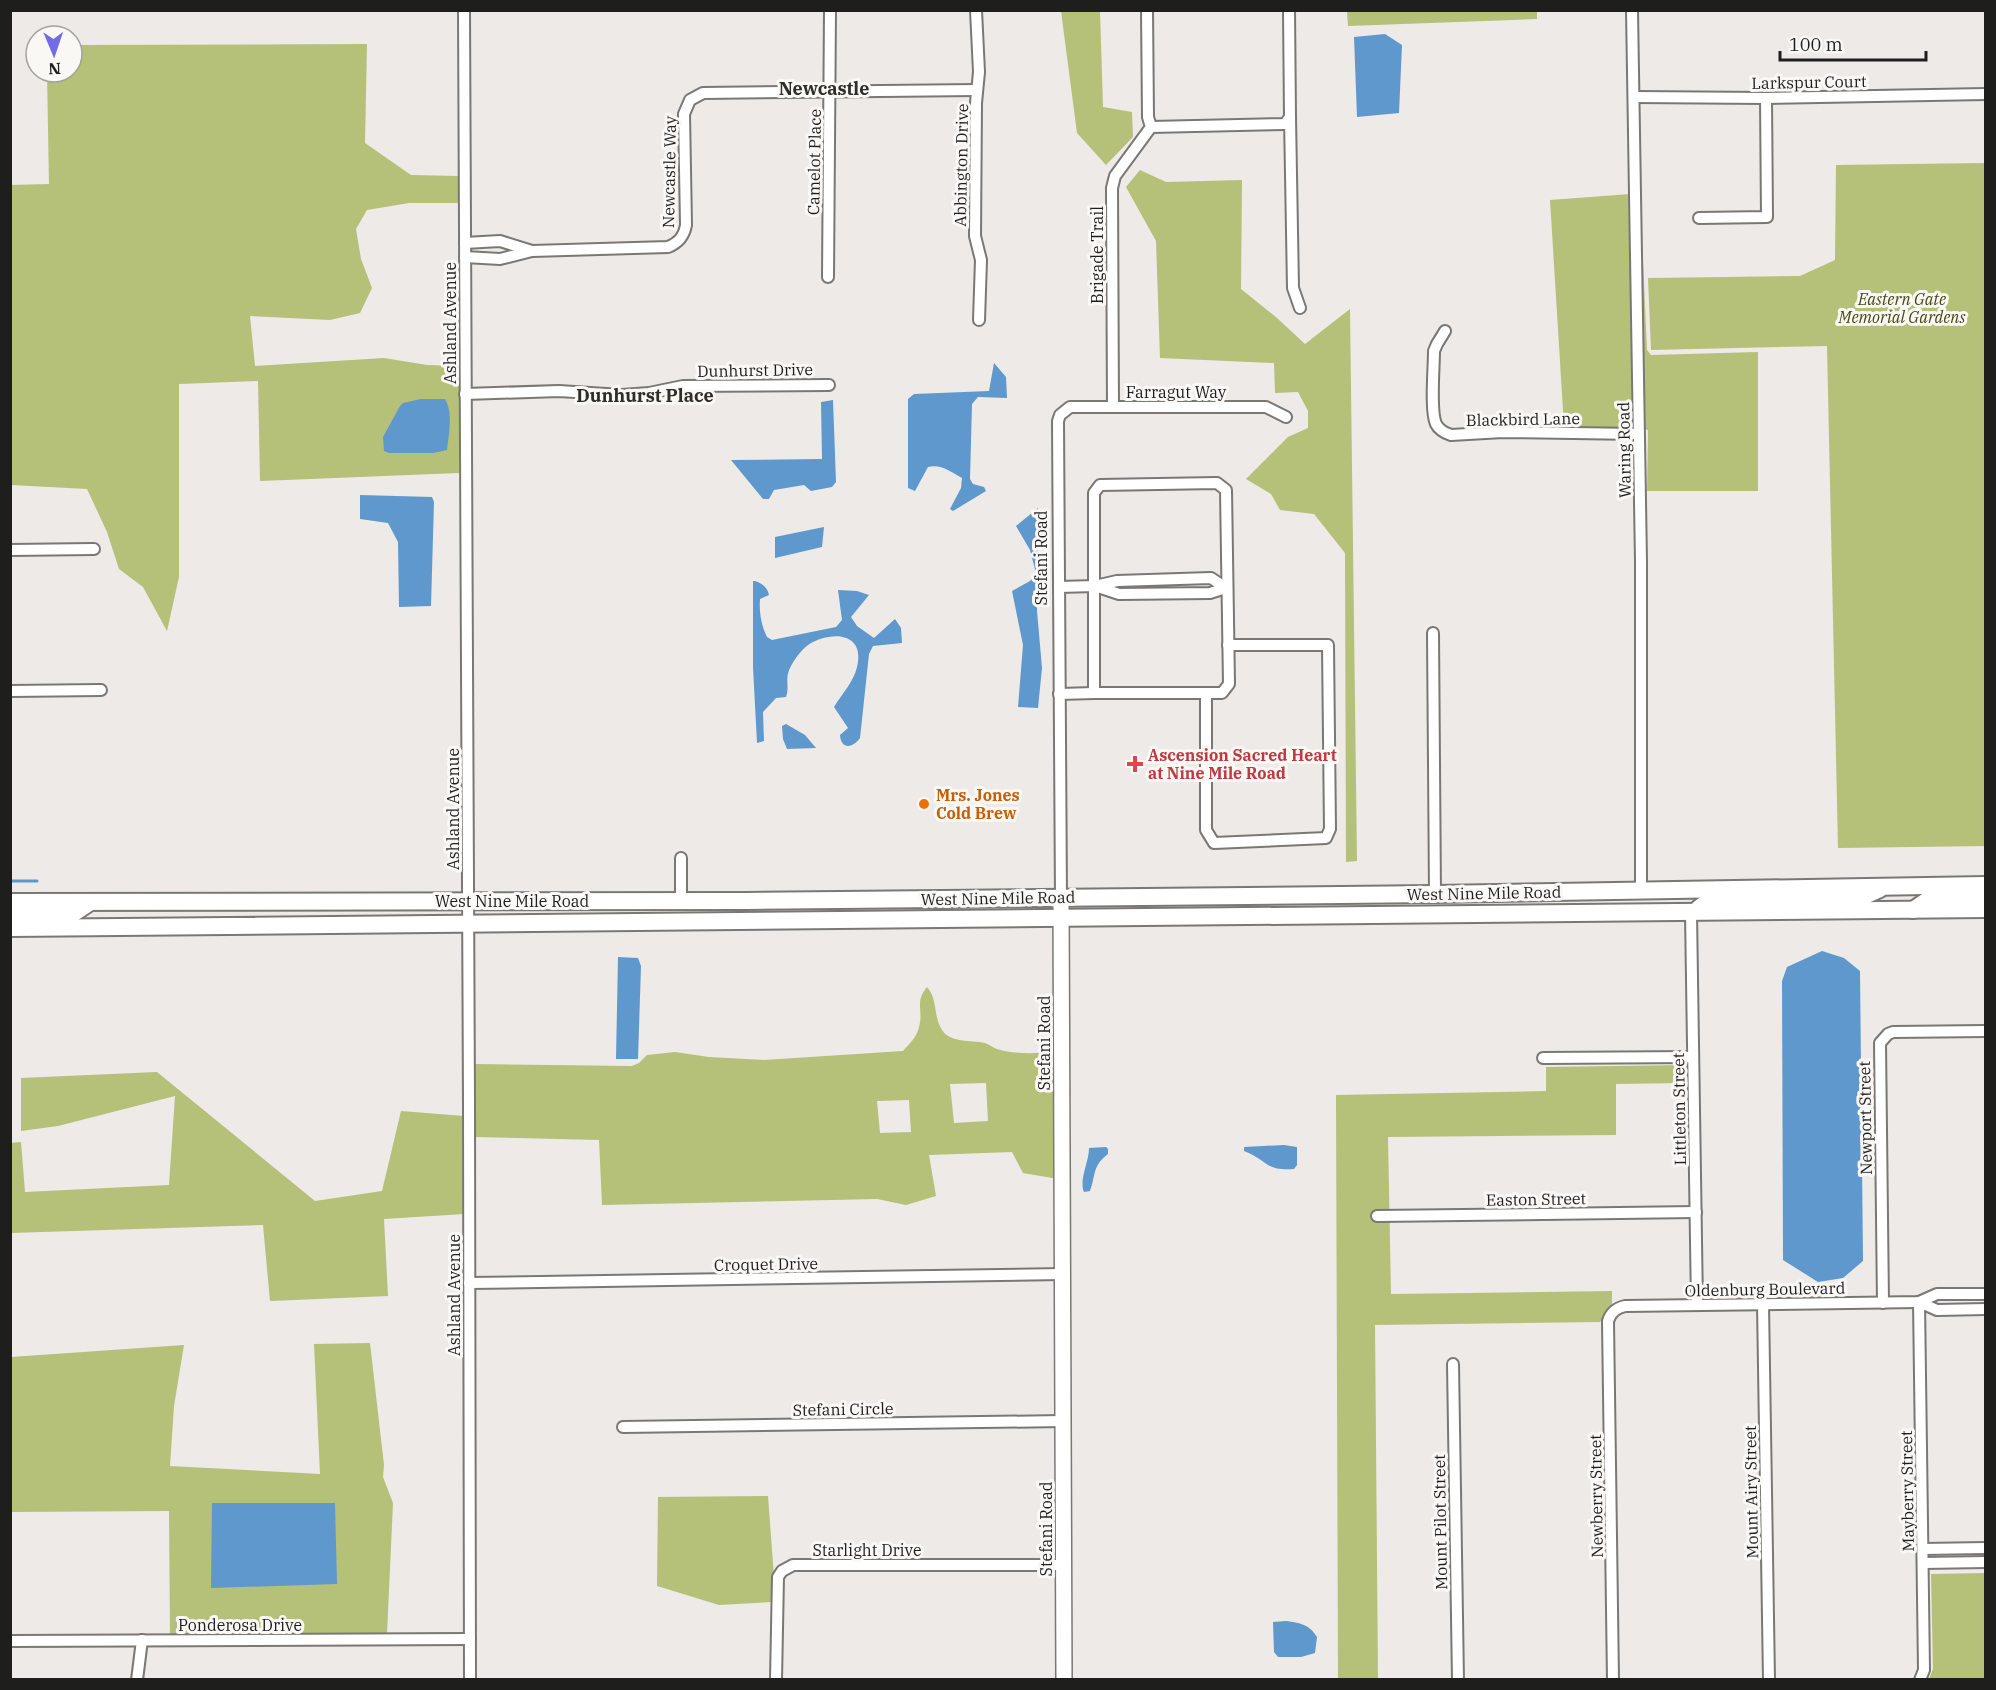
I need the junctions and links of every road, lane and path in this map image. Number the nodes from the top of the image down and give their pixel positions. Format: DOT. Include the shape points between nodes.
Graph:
graph roads {
  1 [pos="464,10"];
  2 [pos="830,10"];
  3 [pos="976,10"];
  4 [pos="1147,10"];
  5 [pos="1289,10"];
  6 [pos="1632,10"];
  7 [pos="977,90"];
  8 [pos="830,91"];
  9 [pos="1986,94"];
  10 [pos="1634,97"];
  11 [pos="1766,98"];
  12 [pos="1290,117"];
  13 [pos="1150,122"];
  14 [pos="1699,218"];
  15 [pos="465,243"];
  16 [pos="532,251"];
  17 [pos="465,257"];
  18 [pos="828,277"];
  19 [pos="1300,309"];
  20 [pos="980,320"];
  21 [pos="1445,331"];
  22 [pos="829,385"];
  23 [pos="465,394"];
  24 [pos="1113,406"];
  25 [pos="1065,410"];
  26 [pos="1286,417"];
  27 [pos="1638,434"];
  28 [pos="94,549"];
  29 [pos="10,550"];
  30 [pos="1095,586"];
  31 [pos="1059,587"];
  32 [pos="1226,588"];
  33 [pos="1433,633"];
  34 [pos="1228,645"];
  35 [pos="101,690"];
  36 [pos="10,691"];
  37 [pos="1094,693"];
  38 [pos="1206,693"];
  39 [pos="1059,694"];
  40 [pos="681,858"];
  41 [pos="1986,885"];
  42 [pos="1886,886"];
  43 [pos="1641,890"];
  44 [pos="1436,894"];
  45 [pos="1270,896"];
  46 [pos="1986,897"];
  47 [pos="1061,898"];
  48 [pos="468,901"];
  49 [pos="681,901"];
  50 [pos="90,902"];
  51 [pos="10,903"];
  52 [pos="1986,909"];
  53 [pos="1912,910"];
  54 [pos="1691,913"];
  55 [pos="10,915"];
  56 [pos="1454,915"];
  57 [pos="1062,919"];
  58 [pos="850,921"];
  59 [pos="468,924"];
  60 [pos="249,926"];
  61 [pos="10,928"];
  62 [pos="1986,1031"];
  63 [pos="1693,1056"];
  64 [pos="1543,1058"];
  65 [pos="1696,1212"];
  66 [pos="1377,1216"];
  67 [pos="1063,1274"];
  68 [pos="469,1283"];
  69 [pos="1986,1294"];
  70 [pos="1919,1302"];
  71 [pos="1883,1303"];
  72 [pos="1764,1304"];
  73 [pos="1697,1305"];
  74 [pos="1986,1309"];
  75 [pos="1612,1313"];
  76 [pos="1453,1364"];
  77 [pos="1063,1422"];
  78 [pos="623,1427"];
  79 [pos="1986,1548"];
  80 [pos="1923,1549"];
  81 [pos="1986,1562"];
  82 [pos="1923,1563"];
  83 [pos="1064,1565"];
  84 [pos="470,1639"];
  85 [pos="142,1640"];
  86 [pos="10,1641"];
  87 [pos="137,1680"];
  88 [pos="470,1680"];
  89 [pos="776,1680"];
  90 [pos="1064,1680"];
  91 [pos="1458,1680"];
  92 [pos="1613,1680"];
  93 [pos="1769,1680"];
  94 [pos="1920,1680"];
  1 -- 15 [label="street, Ashland Avenue"];
  2 -- 8 [label="street, Camelot Place"];
  3 -- 7 [label="street, Abbington Drive"];
  4 -- 13 [label="street"];
  5 -- 12 [label="street"];
  6 -- 10 [label="street, Waring Road"];
  7 -- 8 [label="street, Newcastle Way"];
  7 -- 20 [label="street, Abbington Drive" via="975,236 981,260"];
  8 -- 16 [label="street, Newcastle Way" via="707,93 690,100 684,114 686,225 675,244"];
  8 -- 18 [label="street, Camelot Place"];
  9 -- 11 [label="street, Larkspur Court"];
  10 -- 11 [label="street, Larkspur Court"];
  10 -- 27 [label="street, Waring Road"];
  11 -- 14 [label="street" via="1767,217"];
  12 -- 13 [label="street" via="1285,124"];
  12 -- 19 [label="street" via="1293,288"];
  13 -- 24 [label="street, Brigade Trail" via="1115,176 1112,188"];
  15 -- 16 [label="street, Newcastle Way" via="500,241"];
  15 -- 17 [label="street, Ashland Avenue"];
  16 -- 17 [label="street, Newcastle Way" via="500,259"];
  17 -- 23 [label="street, Ashland Avenue"];
  21 -- 27 [label="street, Blackbird Lane" via="1434,351 1434,416 1445,433"];
  22 -- 23 [label="street, Dunhurst Drive" via="683,386 622,395 559,391"];
  23 -- 48 [label="street, Ashland Avenue"];
  24 -- 25 [label="street, Farragut Way"];
  24 -- 26 [label="street, Farragut Way" via="1266,407"];
  25 -- 31 [label="street, Stefani Road" via="1058,421"];
  27 -- 43 [label="street, Waring Road"];
  28 -- 29 [label="street"];
  30 -- 31 [label="street"];
  30 -- 32 [label="street" via="1119,594 1210,593"];
  30 -- 32 [label="street" via="1094,493 1100,484 1217,483 1226,490"];
  30 -- 37 [label="street"];
  31 -- 39 [label="street, Stefani Road"];
  32 -- 34 [label="street"];
  33 -- 44 [label="street"];
  34 -- 38 [label="street" via="1228,684 1222,693"];
  34 -- 38 [label="street" via="1328,645 1330,829 1326,838 1214,843 1206,830"];
  35 -- 36 [label="street"];
  37 -- 38 [label="street"];
  37 -- 39 [label="street"];
  39 -- 47 [label="street, Stefani Road"];
  40 -- 49 [label="street"];
  41 -- 42 [label="main road, West Nine Mile Road"];
  42 -- 43 [label="main road, West Nine Mile Road"];
  42 -- 54 [label="main road" via="1858,899 1725,900 1706,903"];
  43 -- 44 [label="main road, West Nine Mile Road"];
  43 -- 56 [label="main road" via="1629,900 1607,903 1463,906"];
  44 -- 45 [label="main road, West Nine Mile Road"];
  45 -- 47 [label="main road, West Nine Mile Road"];
  45 -- 57 [label="main road" via="1257,904 1073,910"];
  46 -- 53 [label="main road" via="1932,897"];
  47 -- 49 [label="main road, West Nine Mile Road"];
  47 -- 57 [label="street, Stefani Road"];
  47 -- 58 [label="main road" via="1057,904 1039,910 868,911"];
  48 -- 49 [label="main road, West Nine Mile Road"];
  48 -- 50 [label="main road, West Nine Mile Road"];
  48 -- 59 [label="street, Ashland Avenue"];
  48 -- 60 [label="main road" via="454,913 285,916"];
  49 -- 59 [label="main road" via="650,912 476,914"];
  50 -- 51 [label="main road, West Nine Mile Road"];
  50 -- 55 [label="main road" via="71,915"];
  52 -- 53 [label="main road, West Nine Mile Road"];
  53 -- 54 [label="main road, West Nine Mile Road"];
  54 -- 56 [label="main road, West Nine Mile Road"];
  54 -- 63 [label="street, Littleton Street"];
  56 -- 57 [label="main road, West Nine Mile Road"];
  57 -- 58 [label="main road, West Nine Mile Road"];
  57 -- 67 [label="street, Stefani Road"];
  58 -- 59 [label="main road, West Nine Mile Road"];
  59 -- 60 [label="main road, West Nine Mile Road"];
  59 -- 68 [label="street, Ashland Avenue"];
  60 -- 61 [label="main road, West Nine Mile Road"];
  62 -- 71 [label="street, Newport Street" via="1893,1032 1880,1043"];
  63 -- 64 [label="street"];
  63 -- 65 [label="street, Littleton Street"];
  65 -- 66 [label="street, Easton Street"];
  65 -- 73 [label="street, Littleton Street"];
  67 -- 68 [label="street, Croquet Drive"];
  67 -- 77 [label="street, Stefani Road"];
  68 -- 84 [label="street, Ashland Avenue"];
  69 -- 70 [label="street, Oldenburg Boulevard" via="1937,1294"];
  70 -- 71 [label="street, Oldenburg Boulevard"];
  70 -- 74 [label="street, Oldenburg Boulevard" via="1937,1310"];
  70 -- 80 [label="street, Mayberry Street"];
  71 -- 72 [label="street, Oldenburg Boulevard"];
  72 -- 73 [label="street, Oldenburg Boulevard"];
  72 -- 93 [label="street, Mount Airy Street"];
  73 -- 75 [label="street, Oldenburg Boulevard" via="1625,1306"];
  75 -- 92 [label="street, Newberry Street" via="1608,1321"];
  76 -- 91 [label="street, Mount Pilot Street"];
  77 -- 78 [label="street, Stefani Circle"];
  77 -- 83 [label="street, Stefani Road"];
  79 -- 80 [label="street"];
  80 -- 82 [label="street, Mayberry Street"];
  81 -- 82 [label="street"];
  82 -- 94 [label="street, Mayberry Street" via="1924,1670"];
  83 -- 89 [label="street, Starlight Drive" via="793,1564 778,1578"];
  83 -- 90 [label="street, Stefani Road"];
  84 -- 85 [label="street, Ponderosa Drive"];
  84 -- 88 [label="street, Ashland Avenue"];
  85 -- 86 [label="street, Ponderosa Drive"];
  85 -- 87 [label="street"];
}
